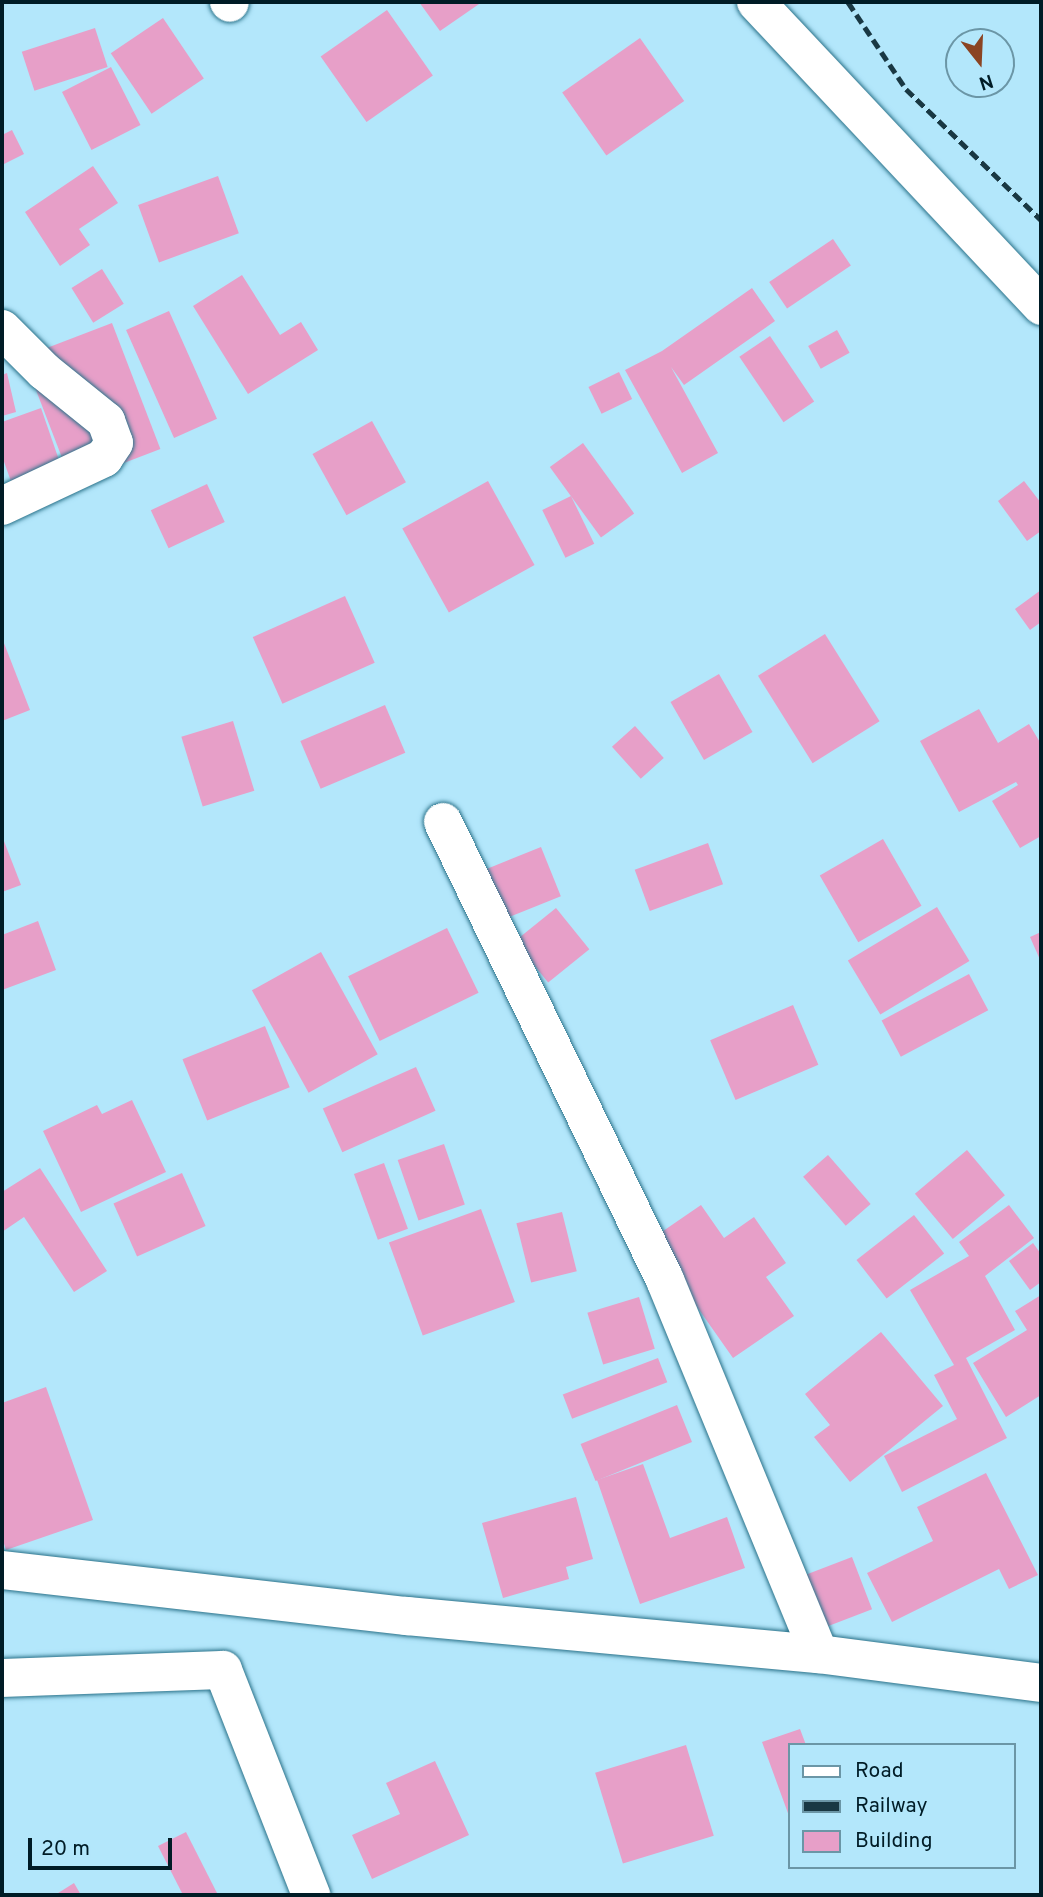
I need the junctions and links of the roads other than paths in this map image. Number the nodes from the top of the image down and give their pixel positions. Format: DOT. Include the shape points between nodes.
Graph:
graph roads {
  1 [pos="756,2"];
  2 [pos="1041,306"];
  3 [pos="2,329"];
  4 [pos="2,506"];
  5 [pos="443,822"];
  6 [pos="2,1570"];
  7 [pos="819,1654"];
  8 [pos="2,1678"];
  9 [pos="1041,1683"];
  10 [pos="311,1895"];
  1 -- 2 [label="street"];
  3 -- 4 [label="street" via="44,371 106,421 114,443 104,458"];
  5 -- 7 [label="street" via="665,1280"];
  6 -- 7 [label="street" via="407,1616"];
  7 -- 9 [label="street"];
  8 -- 10 [label="street" via="223,1670"];
}
